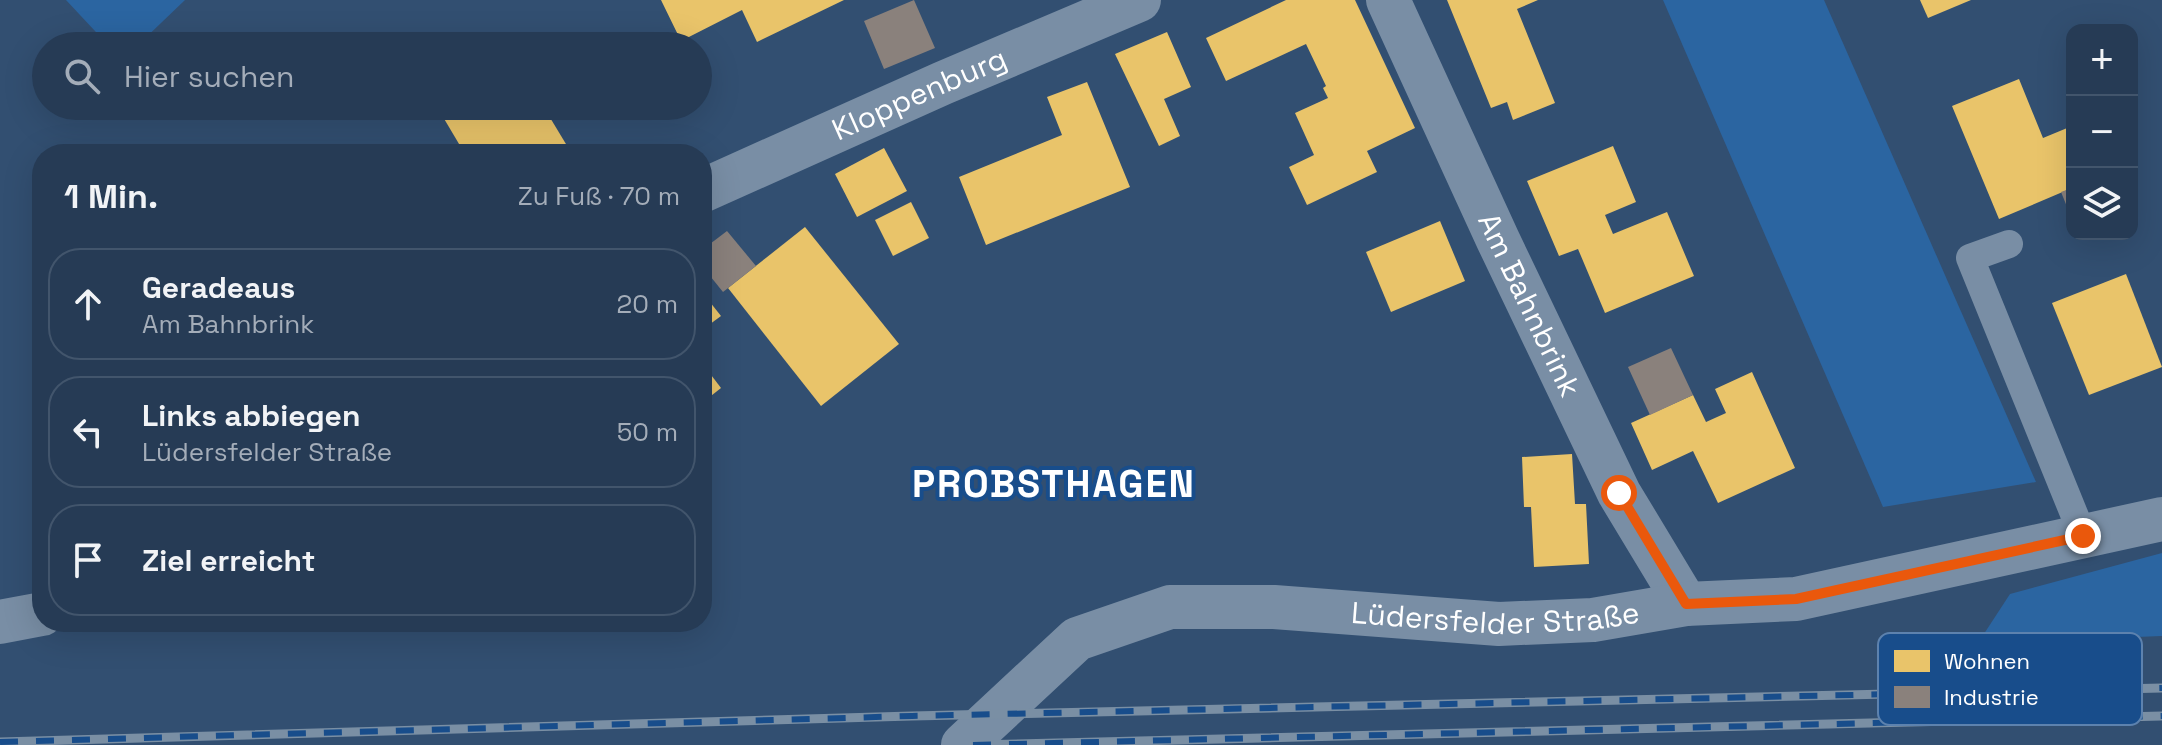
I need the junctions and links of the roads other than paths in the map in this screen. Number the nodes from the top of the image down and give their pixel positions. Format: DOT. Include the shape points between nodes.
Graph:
graph roads {
  1 [pos="1139,0"];
  2 [pos="1388,0"];
  3 [pos="712,187"];
  4 [pos="2009,244"];
  5 [pos="2162,519"];
  6 [pos="2083,536"];
  7 [pos="1686,604"];
  8 [pos="32,616"];
  9 [pos="0,622"];
  10 [pos="963,745"];
  1 -- 3 [label="street, Kloppenburg"];
  2 -- 7 [label="street, Am Bahnbrink" via="1619,493"];
  4 -- 6 [label="lane" via="1970,258"];
  5 -- 6 [label="street, Lüdersfelder Straße"];
  6 -- 7 [label="street, Lüdersfelder Straße" via="1796,599"];
  7 -- 10 [label="street, Lüdersfelder Straße" via="1593,620 1499,624 1274,607 1170,607 1077,639"];
  8 -- 9 [label="street"];
}
